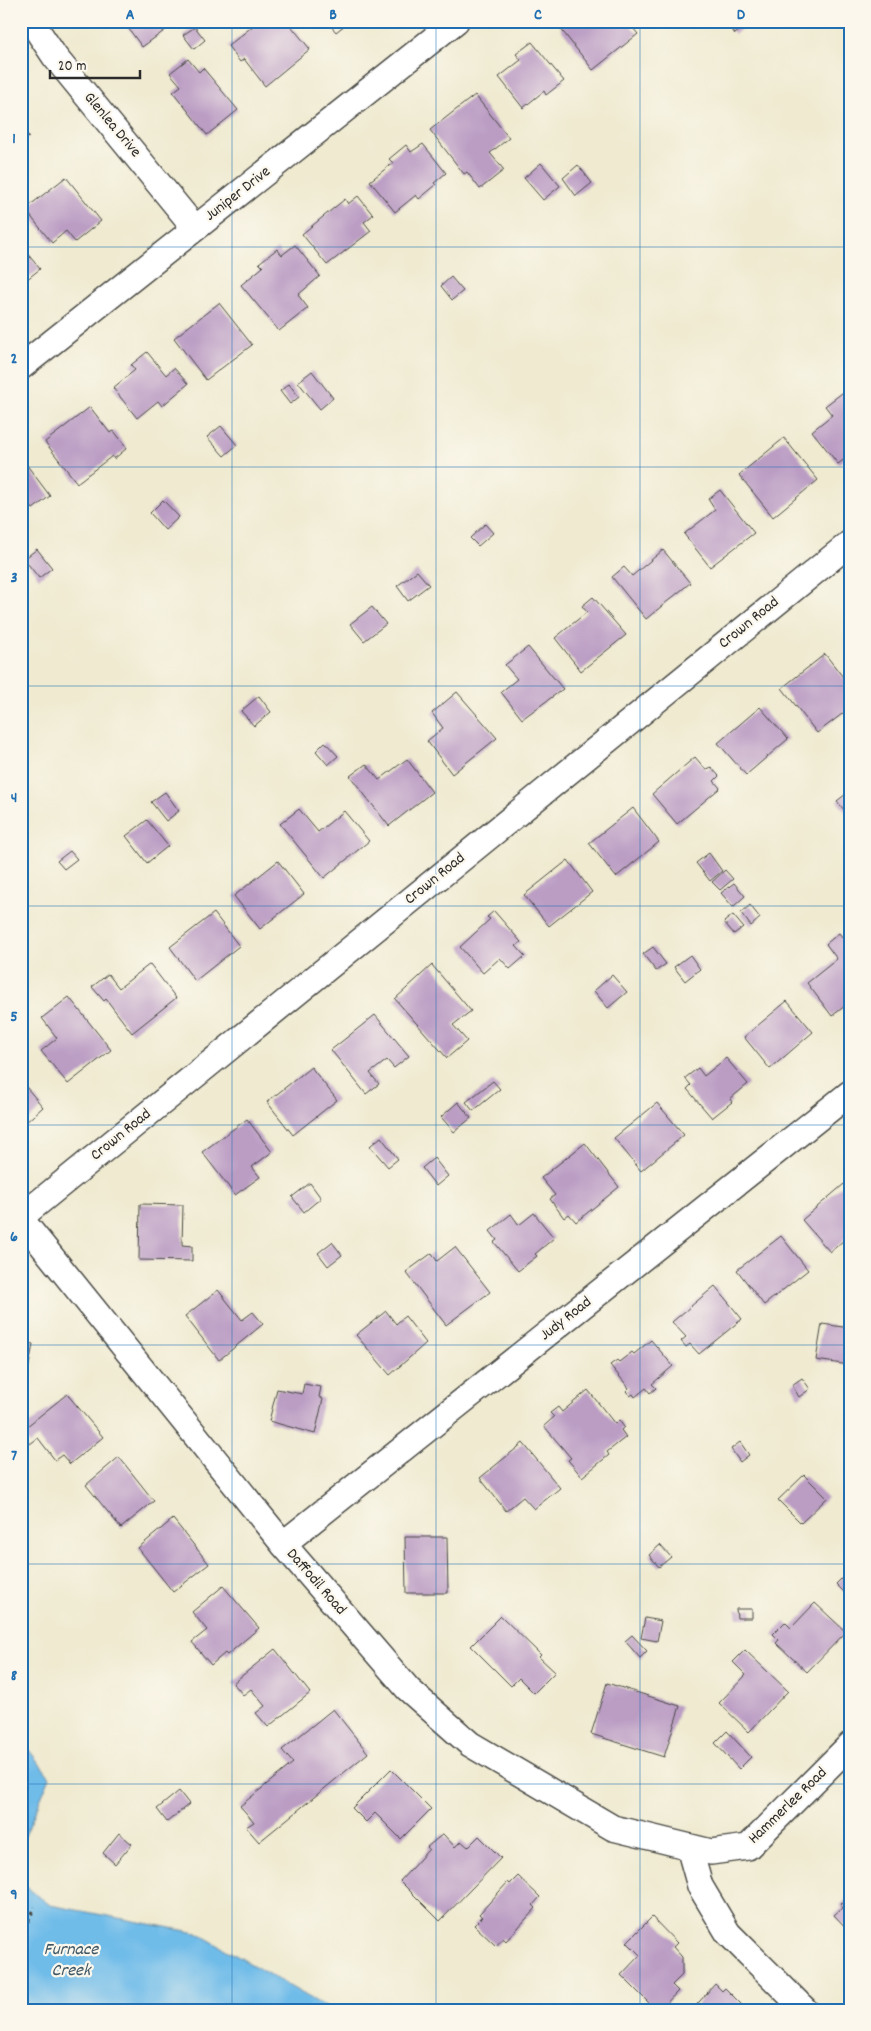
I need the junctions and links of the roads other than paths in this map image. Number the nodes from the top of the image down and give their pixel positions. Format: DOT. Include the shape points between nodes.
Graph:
graph roads {
  1 [pos="31,21"];
  2 [pos="456,21"];
  3 [pos="195,228"];
  4 [pos="21,367"];
  5 [pos="850,543"];
  6 [pos="850,1094"];
  7 [pos="21,1218"];
  8 [pos="283,1544"];
  9 [pos="850,1746"];
  10 [pos="689,1847"];
  11 [pos="805,2010"];
  1 -- 3 [label="street, Glenlea Drive" via="55,56"];
  2 -- 3 [label="street, Juniper Drive"];
  3 -- 4 [label="street, Juniper Drive"];
  5 -- 7 [label="street, Crown Road"];
  6 -- 8 [label="street, Judy Road"];
  7 -- 8 [label="street, Daffodil Road"];
  8 -- 10 [label="street, Daffodil Road" via="408,1689 470,1744 612,1828"];
  9 -- 10 [label="street, Hammerlee Road" via="748,1847 711,1852"];
  10 -- 11 [label="street" via="700,1886 728,1933"];
}
